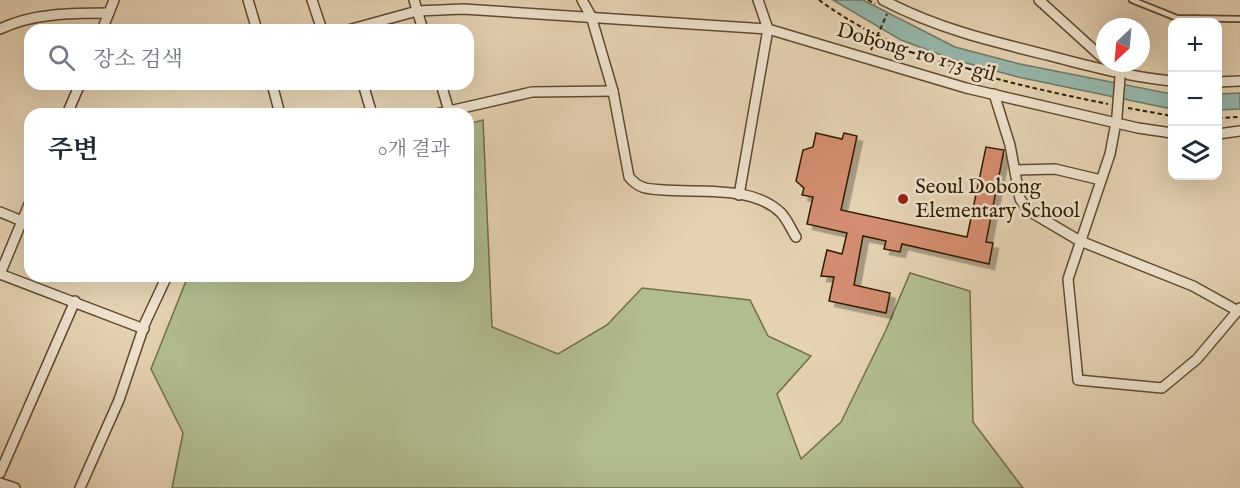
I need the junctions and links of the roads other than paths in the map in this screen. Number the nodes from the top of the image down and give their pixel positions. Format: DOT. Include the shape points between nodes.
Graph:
graph roads {
  1 [pos="114,0"];
  2 [pos="248,0"];
  3 [pos="312,0"];
  4 [pos="414,0"];
  5 [pos="582,0"];
  6 [pos="758,0"];
  7 [pos="883,0"];
  8 [pos="1040,0"];
  9 [pos="1132,0"];
  10 [pos="417,11"];
  11 [pos="109,13"];
  12 [pos="591,16"];
  13 [pos="1240,19"];
  14 [pos="107,24"];
  15 [pos="254,24"];
  16 [pos="320,24"];
  17 [pos="370,24"];
  18 [pos="421,24"];
  19 [pos="0,29"];
  20 [pos="768,29"];
  21 [pos="1096,52"];
  22 [pos="1117,72"];
  23 [pos="1120,75"];
  24 [pos="1168,80"];
  25 [pos="1240,81"];
  26 [pos="1222,82"];
  27 [pos="77,90"];
  28 [pos="274,90"];
  29 [pos="365,90"];
  30 [pos="443,90"];
  31 [pos="613,91"];
  32 [pos="994,94"];
  33 [pos="70,108"];
  34 [pos="278,108"];
  35 [pos="370,108"];
  36 [pos="448,108"];
  37 [pos="462,108"];
  38 [pos="1117,115"];
  39 [pos="1168,131"];
  40 [pos="1240,131"];
  41 [pos="1222,133"];
  42 [pos="1016,170"];
  43 [pos="1101,180"];
  44 [pos="739,195"];
  45 [pos="0,212"];
  46 [pos="24,216"];
  47 [pos="22,221"];
  48 [pos="796,237"];
  49 [pos="1080,241"];
  50 [pos="0,274"];
  51 [pos="164,282"];
  52 [pos="75,301"];
  53 [pos="1239,309"];
  54 [pos="144,329"];
  55 [pos="0,473"];
  56 [pos="0,483"];
  57 [pos="15,488"];
  58 [pos="80,488"];
  1 -- 11 [label="street"];
  2 -- 15 [label="street"];
  3 -- 16 [label="street"];
  4 -- 10 [label="street"];
  5 -- 12 [label="street"];
  6 -- 20 [label="street"];
  7 -- 23 [label="street" via="951,30"];
  8 -- 21 [label="street"];
  9 -- 13 [label="lane" via="1177,18"];
  10 -- 12 [label="street, Dobong-ro 173-gil" via="463,9"];
  10 -- 17 [label="street, Dobong-ro 173-gil"];
  10 -- 18 [label="street"];
  11 -- 14 [label="street"];
  11 -- 19 [label="street" via="67,12"];
  12 -- 20 [label="street, Dobong-ro 173-gil"];
  12 -- 31 [label="street"];
  20 -- 32 [label="street, Dobong-ro 173-gil"];
  20 -- 44 [label="street"];
  22 -- 23 [label="street"];
  23 -- 24 [label="street"];
  23 -- 38 [label="street, bridge"];
  25 -- 26 [label="street"];
  27 -- 33 [label="street"];
  28 -- 34 [label="street"];
  29 -- 35 [label="street"];
  30 -- 36 [label="street"];
  31 -- 37 [label="street" via="532,92"];
  31 -- 44 [label="street" via="629,177 641,188"];
  32 -- 38 [label="street, Dobong-ro 173-gil"];
  32 -- 42 [label="street"];
  38 -- 39 [label="street, Dobong-ro 173-gil"];
  38 -- 43 [label="street"];
  40 -- 41 [label="street"];
  42 -- 43 [label="street" via="1055,170"];
  42 -- 49 [label="street" via="1023,206"];
  43 -- 49 [label="street"];
  44 -- 48 [label="street" via="763,201 782,213"];
  45 -- 47 [label="street"];
  46 -- 47 [label="street"];
  47 -- 50 [label="street"];
  49 -- 53 [label="street" via="1193,286"];
  49 -- 53 [label="street" via="1068,292 1078,380 1162,388 1197,359"];
  50 -- 52 [label="street"];
  51 -- 54 [label="street"];
  52 -- 54 [label="street"];
  52 -- 55 [label="street"];
  54 -- 58 [label="street" via="119,400"];
  56 -- 57 [label="street"];
}
